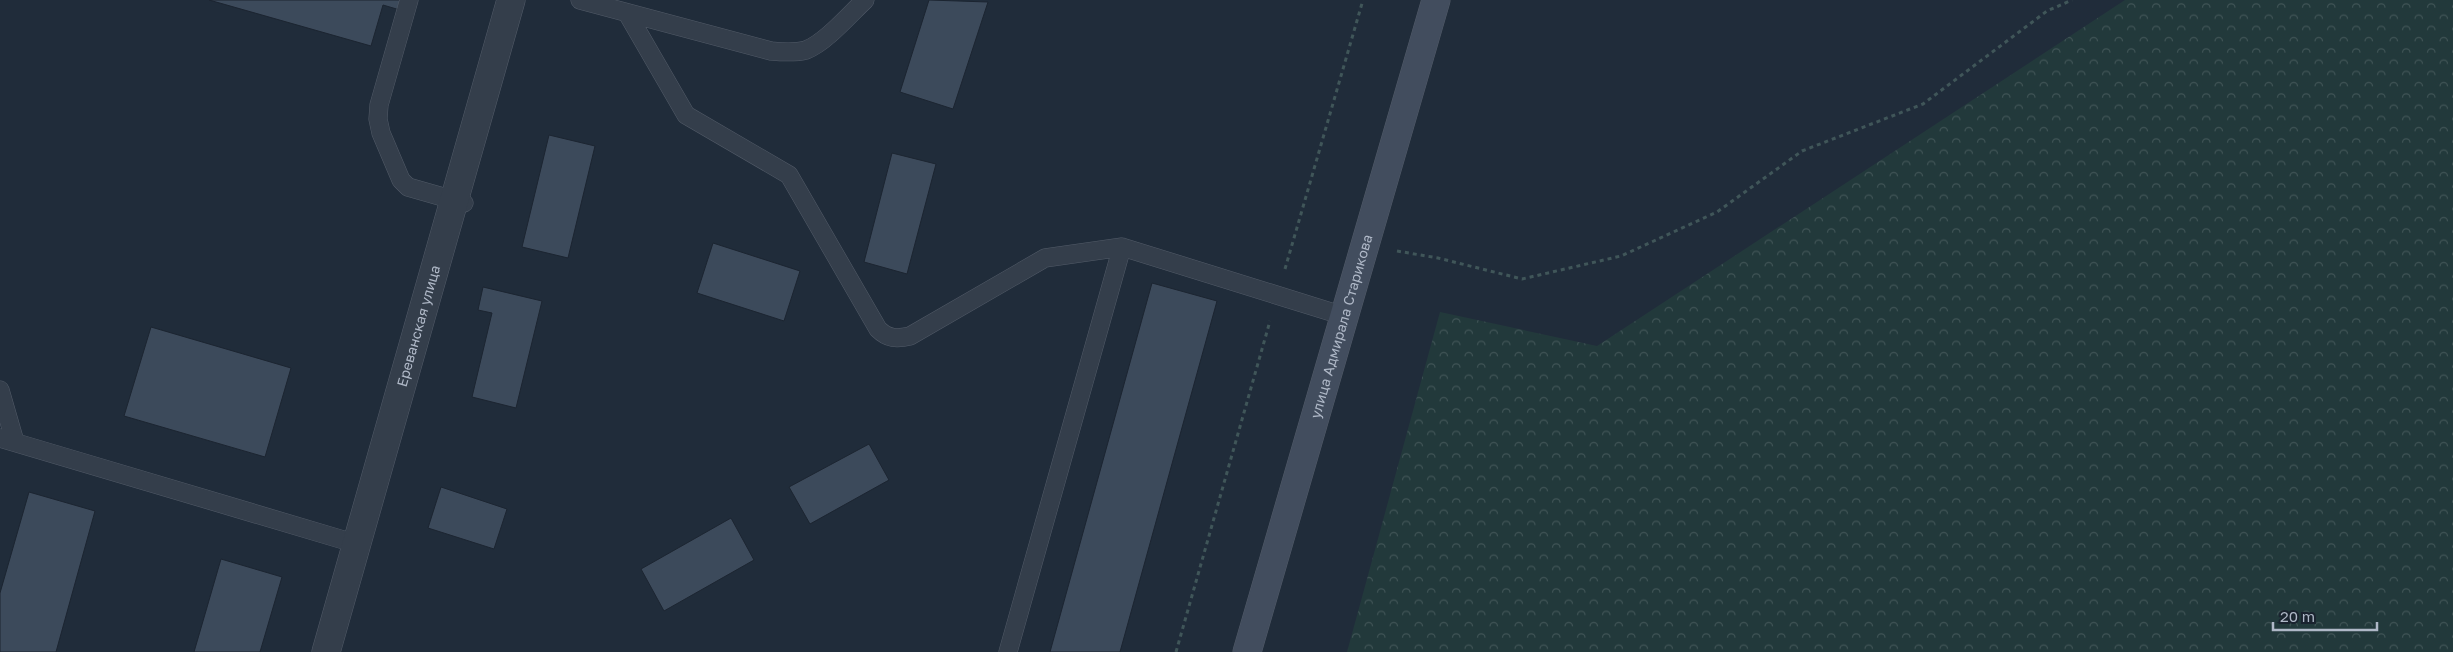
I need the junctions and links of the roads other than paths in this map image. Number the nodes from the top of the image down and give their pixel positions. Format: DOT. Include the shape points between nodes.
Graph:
graph roads {
  1 [pos="409,0"];
  2 [pos="511,0"];
  3 [pos="580,0"];
  4 [pos="865,0"];
  5 [pos="1436,0"];
  6 [pos="627,13"];
  7 [pos="461,202"];
  8 [pos="1122,247"];
  9 [pos="1344,316"];
  10 [pos="0,390"];
  11 [pos="8,440"];
  12 [pos="357,544"];
  13 [pos="332,650"];
  14 [pos="1008,652"];
  15 [pos="1247,652"];
  1 -- 7 [label="lane" via="379,105 381,133 401,180 408,187"];
  2 -- 7 [label="street, Ереванская улица"];
  3 -- 6 [label="lane"];
  4 -- 6 [label="lane" via="820,42 806,50 789,52 771,51"];
  5 -- 9 [label="street, улица Адмирала Старикова"];
  6 -- 8 [label="lane" via="686,115 790,175 884,335 897,339 910,336 1045,258"];
  7 -- 12 [label="street, Ереванская улица"];
  8 -- 9 [label="lane"];
  8 -- 14 [label="lane"];
  9 -- 15 [label="street, улица Адмирала Старикова"];
  10 -- 11 [label="lane"];
  11 -- 12 [label="lane"];
  12 -- 13 [label="street, Ереванская улица"];
}
